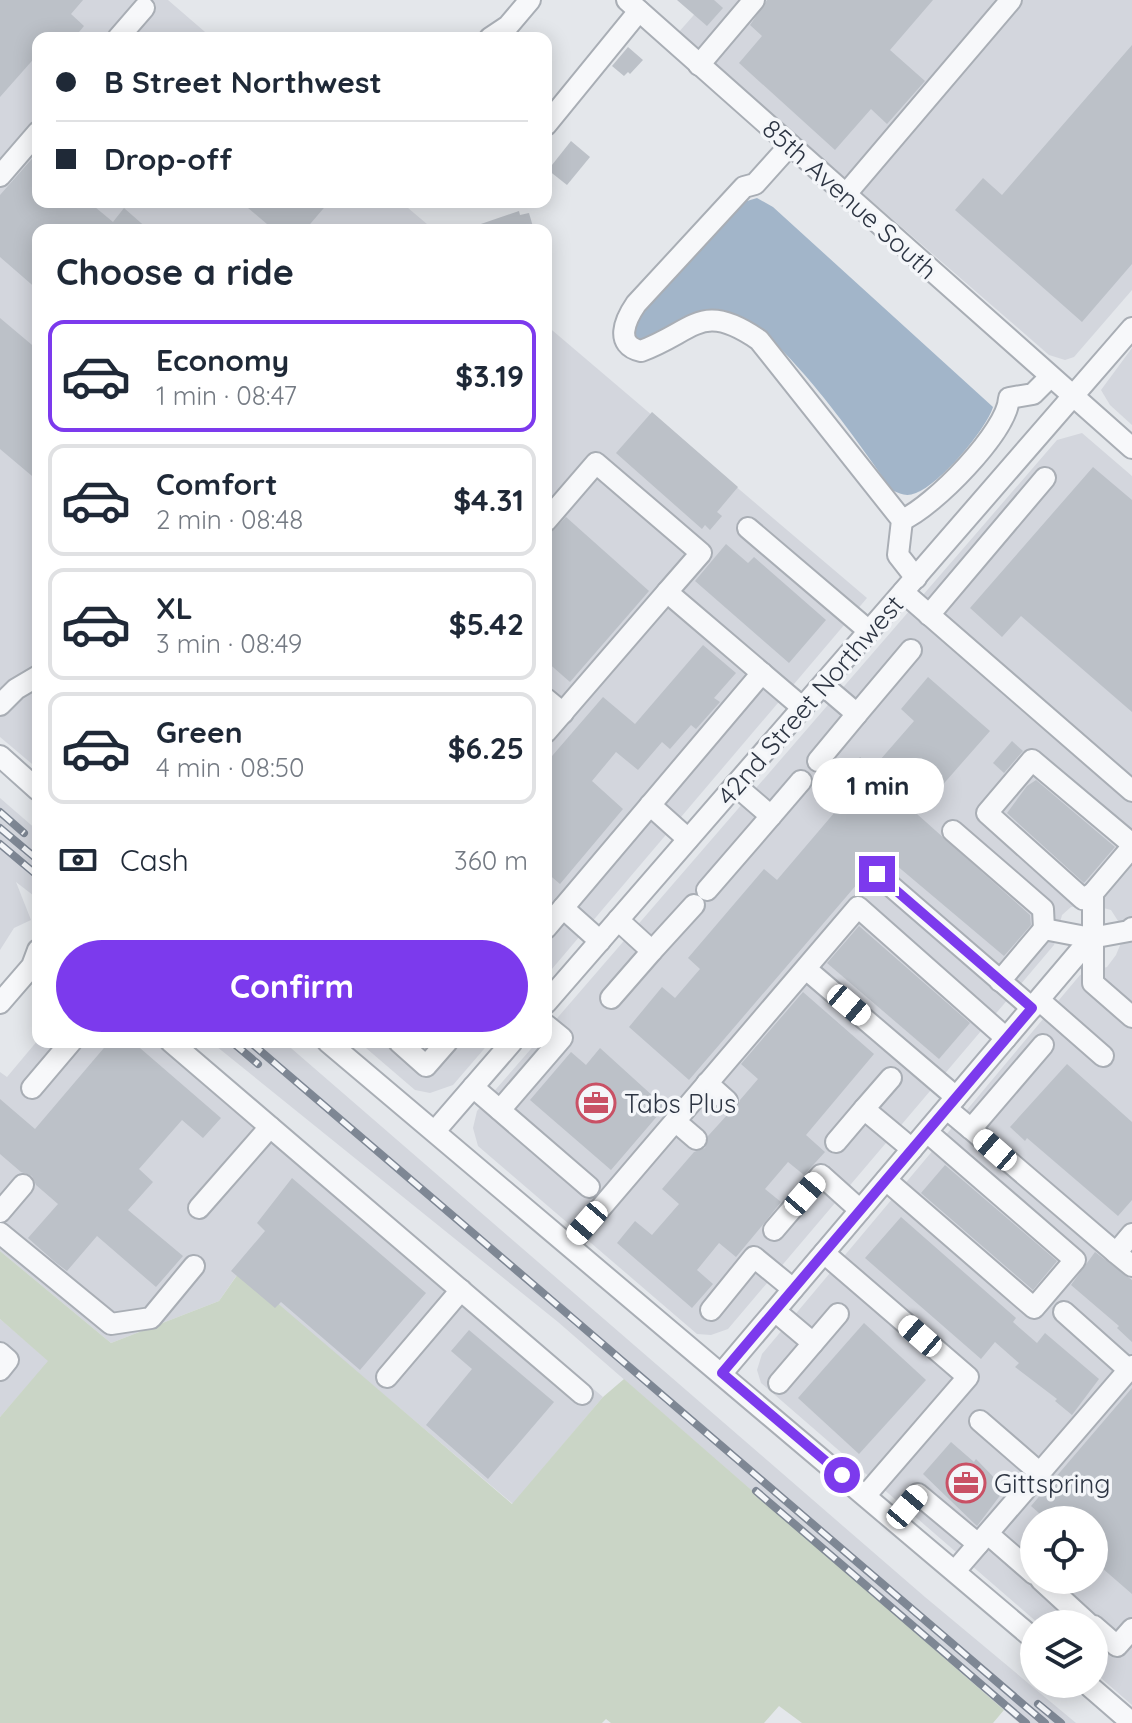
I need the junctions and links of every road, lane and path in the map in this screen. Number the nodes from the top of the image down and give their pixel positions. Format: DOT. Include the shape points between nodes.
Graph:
graph roads {
  1 [pos="530,0"];
  2 [pos="754,0"];
  3 [pos="1011,0"];
  4 [pos="637,5"];
  5 [pos="144,8"];
  6 [pos="123,32"];
  7 [pos="499,32"];
  8 [pos="699,65"];
  9 [pos="552,117"];
  10 [pos="32,139"];
  11 [pos="790,145"];
  12 [pos="0,176"];
  13 [pos="845,195"];
  14 [pos="1132,328"];
  15 [pos="1050,377"];
  16 [pos="1073,397"];
  17 [pos="1132,448"];
  18 [pos="1045,478"];
  19 [pos="552,514"];
  20 [pos="902,520"];
  21 [pos="748,528"];
  22 [pos="910,585"];
  23 [pos="667,592"];
  24 [pos="929,615"];
  25 [pos="869,631"];
  26 [pos="911,650"];
  27 [pos="762,673"];
  28 [pos="32,680"];
  29 [pos="823,685"];
  30 [pos="552,704"];
  31 [pos="0,705"];
  32 [pos="803,708"];
  33 [pos="563,713"];
  34 [pos="857,714"];
  35 [pos="552,725"];
  36 [pos="0,756"];
  37 [pos="818,761"];
  38 [pos="801,781"];
  39 [pos="32,785"];
  40 [pos="735,785"];
  41 [pos="1132,791"];
  42 [pos="650,805"];
  43 [pos="771,816"];
  44 [pos="953,831"];
  45 [pos="688,839"];
  46 [pos="1132,846"];
  47 [pos="877,874"];
  48 [pos="1093,893"];
  49 [pos="563,908"];
  50 [pos="618,920"];
  51 [pos="552,921"];
  52 [pos="1132,928"];
  53 [pos="1044,929"];
  54 [pos="1091,938"];
  55 [pos="600,941"];
  56 [pos="652,951"];
  57 [pos="32,966"];
  58 [pos="806,969"];
  59 [pos="1000,981"];
  60 [pos="552,996"];
  61 [pos="611,998"];
  62 [pos="0,1003"];
  63 [pos="1035,1004"];
  64 [pos="1132,1017"];
  65 [pos="552,1030"];
  66 [pos="1006,1038"];
  67 [pos="1043,1045"];
  68 [pos="66,1048"];
  69 [pos="178,1048"];
  70 [pos="335,1048"];
  71 [pos="406,1048"];
  72 [pos="442,1048"];
  73 [pos="507,1048"];
  74 [pos="1103,1056"];
  75 [pos="891,1078"];
  76 [pos="707,1083"];
  77 [pos="473,1087"];
  78 [pos="32,1088"];
  79 [pos="727,1101"];
  80 [pos="951,1103"];
  81 [pos="864,1109"];
  82 [pos="500,1110"];
  83 [pos="675,1121"];
  84 [pos="270,1127"];
  85 [pos="971,1129"];
  86 [pos="435,1131"];
  87 [pos="927,1132"];
  88 [pos="696,1139"];
  89 [pos="836,1142"];
  90 [pos="912,1149"];
  91 [pos="886,1180"];
  92 [pos="23,1185"];
  93 [pos="589,1187"];
  94 [pos="199,1208"];
  95 [pos="860,1210"];
  96 [pos="0,1212"];
  97 [pos="774,1230"];
  98 [pos="0,1233"];
  99 [pos="1132,1234"];
  100 [pos="570,1244"];
  101 [pos="824,1253"];
  102 [pos="1124,1260"];
  103 [pos="194,1266"];
  104 [pos="793,1289"];
  105 [pos="461,1290"];
  106 [pos="711,1310"];
  107 [pos="775,1311"];
  108 [pos="1064,1312"];
  109 [pos="838,1314"];
  110 [pos="813,1343"];
  111 [pos="0,1353"];
  112 [pos="1131,1368"];
  113 [pos="0,1370"];
  114 [pos="722,1373"];
  115 [pos="387,1377"];
  116 [pos="779,1383"];
  117 [pos="582,1394"];
  118 [pos="980,1421"];
  119 [pos="1040,1473"];
  120 [pos="866,1495"];
  121 [pos="896,1520"];
  122 [pos="983,1539"];
  123 [pos="1020,1564"];
  124 [pos="955,1571"];
  125 [pos="1057,1594"];
  126 [pos="1075,1610"];
  127 [pos="1020,1627"];
  128 [pos="1132,1629"];
  129 [pos="1108,1638"];
  130 [pos="1103,1698"];
  131 [pos="1132,1723"];
  1 -- 7 [label="street"];
  2 -- 8 [label="street"];
  3 -- 13 [label="street"];
  4 -- 8 [label="street, 85th Avenue South"];
  4 -- 9 [label="street"];
  5 -- 6 [label="street"];
  8 -- 11 [label="street, 85th Avenue South"];
  10 -- 12 [label="street"];
  11 -- 13 [label="street, 85th Avenue South"];
  11 -- 20 [label="street" via="636,304 626,318 625,341 641,351 700,321 715,318 739,326 759,340"];
  13 -- 15 [label="street, 85th Avenue South"];
  14 -- 16 [label="street, 42nd Street Northwest"];
  15 -- 16 [label="street, 85th Avenue South"];
  15 -- 20 [label="street" via="1033,394 1009,398 999,427 942,493"];
  16 -- 17 [label="street, 85th Avenue South"];
  16 -- 22 [label="street, 42nd Street Northwest"];
  18 -- 24 [label="street"];
  19 -- 23 [label="street" via="596,463 701,553"];
  20 -- 22 [label="street" via="898,555"];
  21 -- 25 [label="street"];
  22 -- 24 [label="street"];
  22 -- 25 [label="street, 42nd Street Northwest"];
  23 -- 27 [label="street"];
  23 -- 33 [label="street"];
  24 -- 41 [label="street"];
  25 -- 29 [label="street, 42nd Street Northwest"];
  26 -- 34 [label="street"];
  27 -- 32 [label="street"];
  27 -- 42 [label="street"];
  28 -- 31 [label="street"];
  29 -- 32 [label="street, 42nd Street Northwest"];
  29 -- 34 [label="street"];
  30 -- 33 [label="street"];
  32 -- 40 [label="street, 42nd Street Northwest"];
  33 -- 35 [label="street"];
  34 -- 37 [label="street"];
  36 -- 39 [label="street"];
  38 -- 43 [label="street"];
  40 -- 43 [label="street"];
  40 -- 45 [label="street, 42nd Street Northwest"];
  42 -- 45 [label="street"];
  42 -- 49 [label="street"];
  43 -- 56 [label="street"];
  44 -- 53 [label="street" via="1043,909"];
  45 -- 50 [label="street, 42nd Street Northwest"];
  46 -- 48 [label="street"];
  46 -- 48 [label="street" via="1032,760 987,813 1083,899"];
  47 -- 59 [label="street"];
  48 -- 54 [label="street"];
  49 -- 51 [label="street"];
  49 -- 55 [label="street"];
  50 -- 55 [label="street, 42nd Street Northwest"];
  50 -- 56 [label="street"];
  52 -- 54 [label="street"];
  53 -- 54 [label="street"];
  53 -- 59 [label="street"];
  54 -- 63 [label="street"];
  54 -- 64 [label="street" via="1093,983"];
  55 -- 60 [label="street, 42nd Street Northwest"];
  56 -- 61 [label="street"];
  57 -- 62 [label="street"];
  58 -- 66 [label="street" via="858,907"];
  58 -- 76 [label="street"];
  58 -- 80 [label="street"];
  59 -- 63 [label="street"];
  63 -- 66 [label="street"];
  63 -- 74 [label="street"];
  65 -- 82 [label="street" via="562,1038"];
  66 -- 80 [label="street"];
  67 -- 85 [label="street"];
  68 -- 78 [label="street"];
  69 -- 84 [label="street"];
  70 -- 86 [label="street"];
  71 -- 72 [label="street" via="426,1066"];
  73 -- 77 [label="street"];
  75 -- 81 [label="street"];
  76 -- 79 [label="street"];
  76 -- 83 [label="street"];
  77 -- 82 [label="street"];
  77 -- 86 [label="street"];
  80 -- 85 [label="street"];
  80 -- 87 [label="street"];
  81 -- 89 [label="street"];
  81 -- 90 [label="street"];
  82 -- 93 [label="street"];
  83 -- 88 [label="street"];
  83 -- 100 [label="street"];
  84 -- 94 [label="street"];
  84 -- 105 [label="street"];
  85 -- 102 [label="street"];
  86 -- 100 [label="street"];
  87 -- 90 [label="street"];
  87 -- 91 [label="street" via="1075,1260 1034,1308"];
  90 -- 91 [label="street"];
  91 -- 95 [label="street"];
  92 -- 96 [label="street"];
  95 -- 97 [label="street" via="821,1175"];
  95 -- 101 [label="street"];
  98 -- 103 [label="street" via="111,1324 151,1318"];
  99 -- 102 [label="street"];
  100 -- 114 [label="street"];
  101 -- 104 [label="street"];
  101 -- 120 [label="street" via="968,1377"];
  104 -- 106 [label="street" via="754,1257"];
  104 -- 107 [label="street"];
  105 -- 115 [label="street"];
  105 -- 117 [label="street"];
  107 -- 110 [label="street"];
  107 -- 114 [label="street"];
  108 -- 112 [label="street"];
  109 -- 110 [label="street"];
  110 -- 116 [label="street"];
  111 -- 113 [label="street" via="8,1360"];
  112 -- 119 [label="street"];
  114 -- 120 [label="street"];
  118 -- 119 [label="street"];
  119 -- 122 [label="street"];
  120 -- 121 [label="street"];
  121 -- 122 [label="street" via="918,1494"];
  121 -- 124 [label="street"];
  122 -- 123 [label="street"];
  122 -- 124 [label="street"];
  124 -- 127 [label="street"];
  125 -- 126 [label="street"];
  128 -- 129 [label="street" via="1117,1646"];
  130 -- 131 [label="street"];
}
